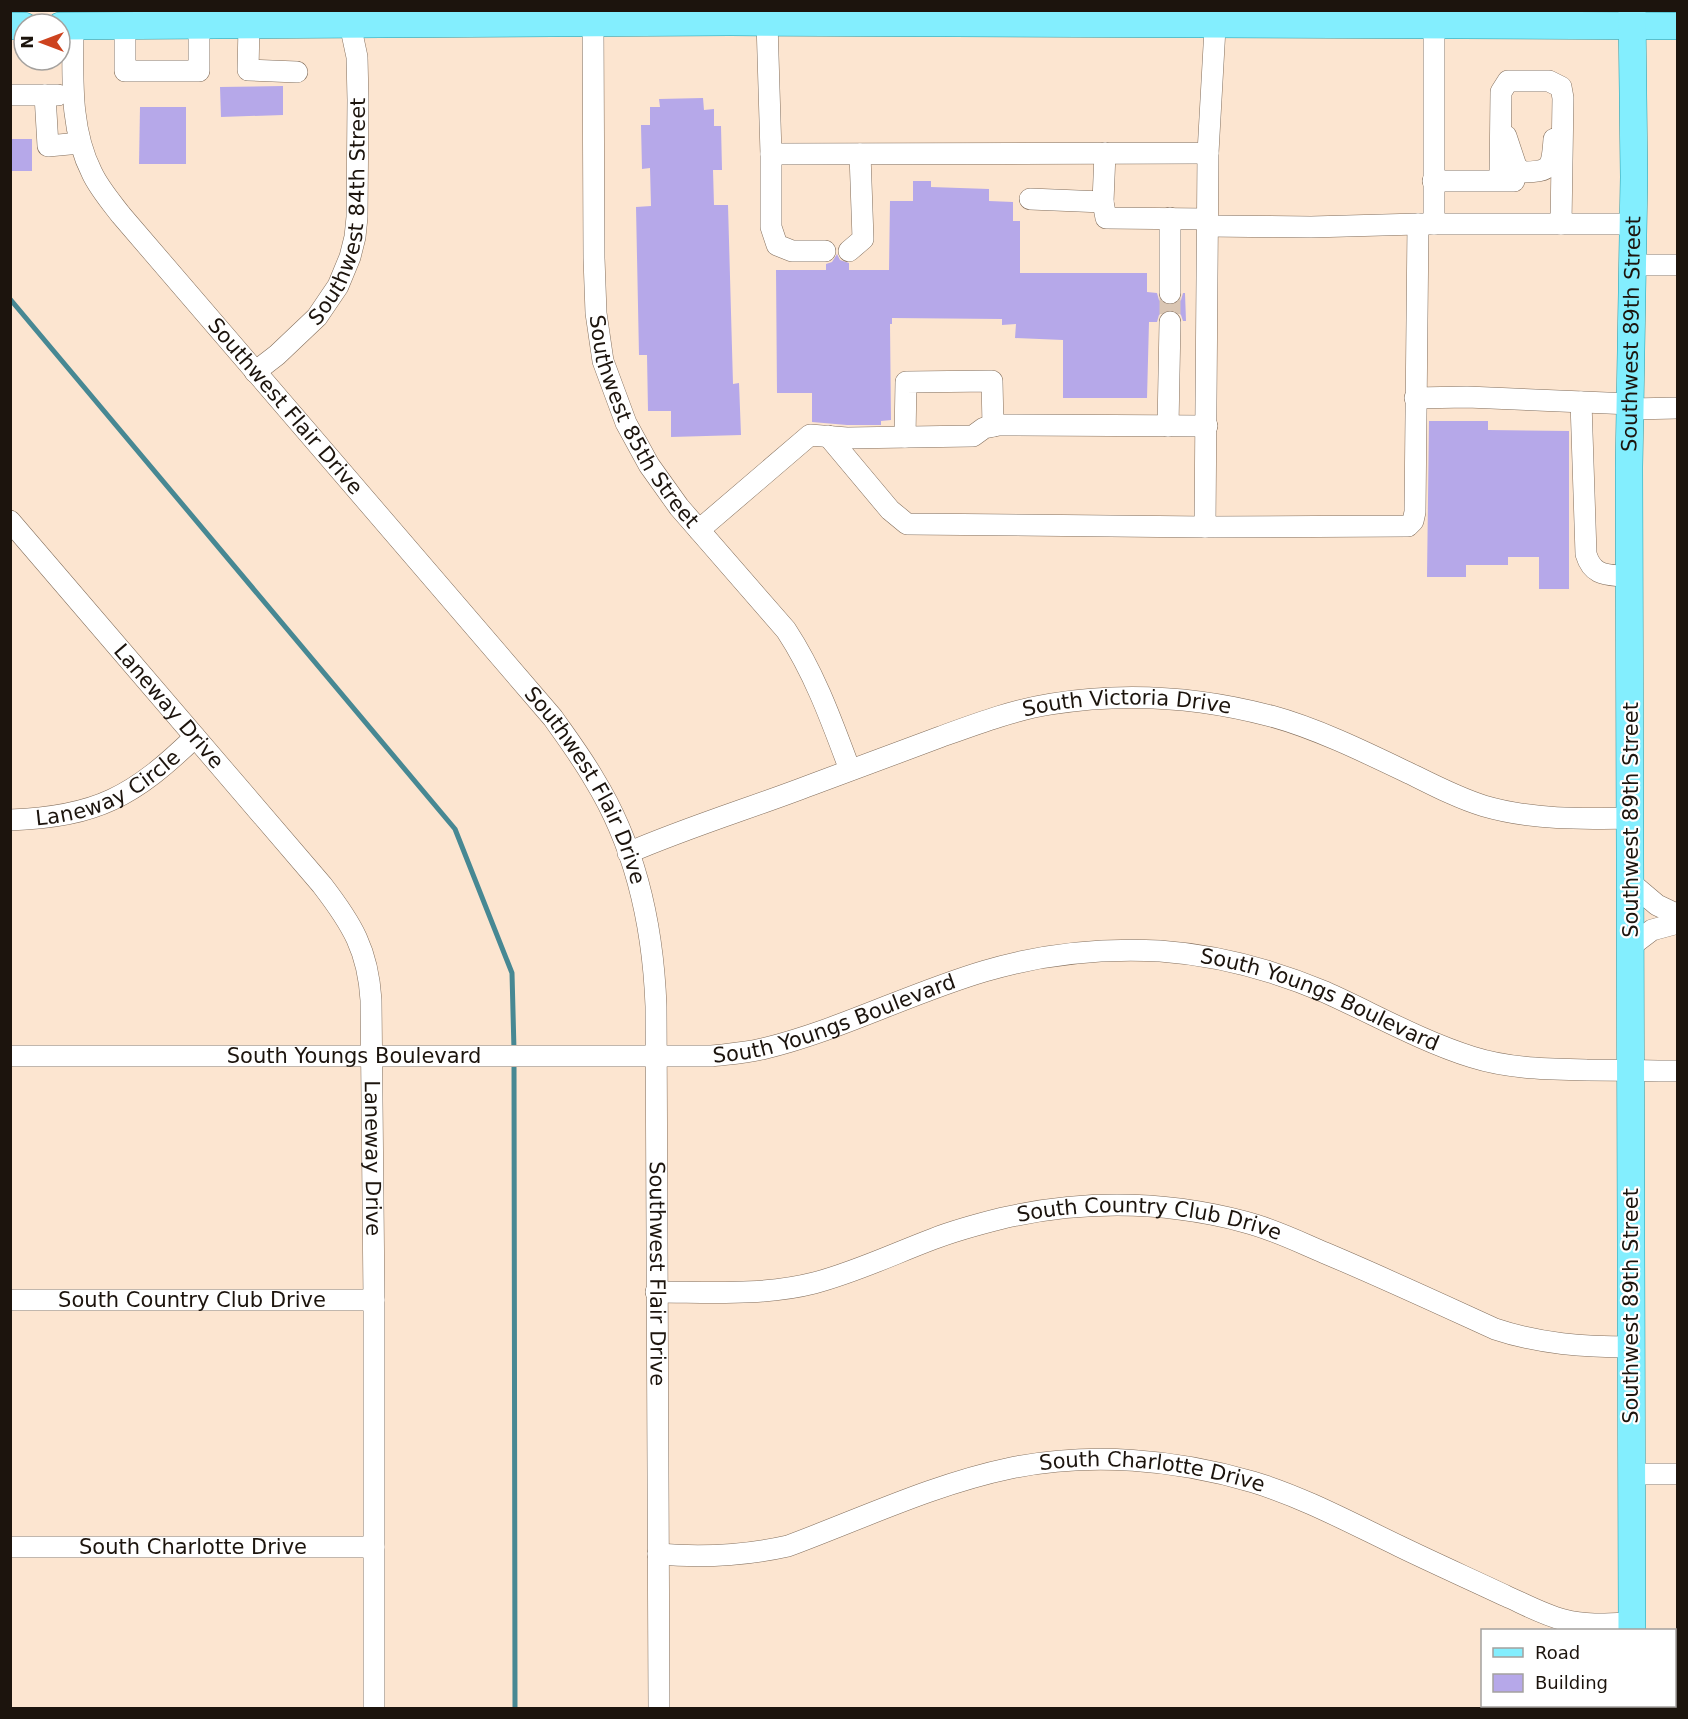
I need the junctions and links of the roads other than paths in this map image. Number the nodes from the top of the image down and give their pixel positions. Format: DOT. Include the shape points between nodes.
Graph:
graph roads {
  1 [pos="559,16"];
  2 [pos="730,16"];
  3 [pos="886,16"];
  4 [pos="348,17"];
  5 [pos="1038,17"];
  6 [pos="1139,17"];
  7 [pos="1216,17"];
  8 [pos="385,18"];
  9 [pos="1303,18"];
  10 [pos="1352,18"];
  11 [pos="1391,18"];
  12 [pos="1523,19"];
  13 [pos="1632,19"];
  14 [pos="186,21"];
  15 [pos="593,22"];
  16 [pos="767,22"];
  17 [pos="72,26"];
  18 [pos="125,26"];
  19 [pos="249,26"];
  20 [pos="1434,26"];
  21 [pos="1677,26"];
  22 [pos="71,72"];
  23 [pos="297,72"];
  24 [pos="10,95"];
  25 [pos="45,95"];
  26 [pos="74,95"];
  27 [pos="1563,98"];
  28 [pos="1502,128"];
  29 [pos="80,143"];
  30 [pos="1105,153"];
  31 [pos="1208,153"];
  32 [pos="771,154"];
  33 [pos="860,154"];
  34 [pos="1500,180"];
  35 [pos="1433,181"];
  36 [pos="1563,181"];
  37 [pos="1030,199"];
  38 [pos="1102,202"];
  39 [pos="1170,218"];
  40 [pos="1208,222"];
  41 [pos="1426,224"];
  42 [pos="1561,224"];
  43 [pos="1633,224"];
  44 [pos="825,251"];
  45 [pos="849,251"];
  46 [pos="1633,265"];
  47 [pos="1677,265"];
  48 [pos="1170,293"];
  49 [pos="1170,321"];
  50 [pos="255,372"];
  51 [pos="1415,398"];
  52 [pos="1581,402"];
  53 [pos="1631,406"];
  54 [pos="1677,408"];
  55 [pos="993,426"];
  56 [pos="1168,426"];
  57 [pos="1207,426"];
  58 [pos="828,436"];
  59 [pos="905,437"];
  60 [pos="10,521"];
  61 [pos="1205,527"];
  62 [pos="699,530"];
  63 [pos="1630,577"];
  64 [pos="195,737"];
  65 [pos="850,770"];
  66 [pos="1631,818"];
  67 [pos="10,820"];
  68 [pos="628,853"];
  69 [pos="1631,883"];
  70 [pos="1677,915"];
  71 [pos="1677,924"];
  72 [pos="1631,946"];
  73 [pos="10,1056"];
  74 [pos="372,1056"];
  75 [pos="656,1056"];
  76 [pos="1631,1070"];
  77 [pos="1677,1071"];
  78 [pos="656,1292"];
  79 [pos="10,1300"];
  80 [pos="374,1300"];
  81 [pos="1631,1347"];
  82 [pos="1631,1474"];
  83 [pos="1677,1474"];
  84 [pos="10,1547"];
  85 [pos="374,1547"];
  86 [pos="658,1554"];
  87 [pos="1632,1627"];
  88 [pos="374,1708"];
  89 [pos="659,1708"];
  1 -- 8 [label="main road"];
  1 -- 15 [label="main road"];
  2 -- 15 [label="main road"];
  2 -- 16 [label="main road"];
  3 -- 5 [label="main road"];
  3 -- 16 [label="main road"];
  4 -- 8 [label="main road"];
  4 -- 19 [label="main road"];
  4 -- 50 [label="street, Southwest 84th Street" via="357,57 359,134 357,217 350,257 338,286 317,317"];
  5 -- 6 [label="main road"];
  6 -- 7 [label="main road"];
  7 -- 9 [label="main road"];
  7 -- 31 [label="street"];
  9 -- 10 [label="main road"];
  10 -- 11 [label="main road"];
  11 -- 20 [label="main road"];
  12 -- 13 [label="main road"];
  12 -- 20 [label="main road"];
  13 -- 21 [label="main road"];
  13 -- 43 [label="main road, Southwest 89th Street"];
  14 -- 18 [label="main road"];
  14 -- 18 [label="street" via="199,71 125,71"];
  14 -- 19 [label="main road"];
  15 -- 62 [label="street, Southwest 85th Street" via="594,258 603,362 636,443"];
  16 -- 32 [label="street"];
  17 -- 18 [label="main road"];
  19 -- 23 [label="street" via="248,70"];
  20 -- 35 [label="street"];
  22 -- 26 [label="street, Southwest Flair Drive"];
  24 -- 25 [label="street"];
  25 -- 26 [label="street"];
  25 -- 29 [label="street" via="48,146"];
  26 -- 29 [label="street, Southwest Flair Drive"];
  27 -- 28 [label="street" via="1561,87 1549,81 1508,81 1501,92"];
  27 -- 28 [label="street" via="1556,109 1553,161 1545,169 1522,172"];
  27 -- 36 [label="street"];
  28 -- 34 [label="street"];
  29 -- 50 [label="street, Southwest Flair Drive" via="92,174 110,201"];
  30 -- 31 [label="street"];
  30 -- 33 [label="street"];
  30 -- 38 [label="street"];
  31 -- 40 [label="street"];
  32 -- 33 [label="street"];
  32 -- 44 [label="street" via="771,227 777,245 792,251"];
  33 -- 45 [label="street" via="863,239"];
  34 -- 35 [label="street"];
  34 -- 36 [label="street"];
  35 -- 41 [label="street"];
  36 -- 42 [label="street"];
  37 -- 38 [label="street"];
  38 -- 39 [label="street" via="1106,218"];
  39 -- 40 [label="street"];
  39 -- 48 [label="street"];
  40 -- 41 [label="street" via="1311,227"];
  40 -- 57 [label="street"];
  41 -- 42 [label="street"];
  41 -- 51 [label="street"];
  42 -- 43 [label="street"];
  43 -- 46 [label="main road, Southwest 89th Street"];
  46 -- 47 [label="street"];
  46 -- 53 [label="main road, Southwest 89th Street"];
  49 -- 56 [label="street"];
  50 -- 68 [label="street, Southwest Flair Drive" via="553,718 595,780"];
  51 -- 52 [label="street"];
  51 -- 61 [label="street" via="1415,512 1408,526"];
  52 -- 53 [label="street"];
  52 -- 63 [label="street" via="1589,565 1599,572"];
  53 -- 54 [label="street"];
  53 -- 63 [label="main road, Southwest 89th Street"];
  55 -- 56 [label="street"];
  55 -- 59 [label="street" via="974,436"];
  55 -- 59 [label="street" via="992,381 906,382"];
  56 -- 57 [label="street"];
  57 -- 61 [label="street"];
  58 -- 59 [label="street"];
  58 -- 61 [label="street" via="890,510 907,524"];
  58 -- 62 [label="street" via="806,436"];
  60 -- 64 [label="street, Laneway Drive"];
  62 -- 65 [label="street, Southwest 85th Street" via="798,649"];
  63 -- 66 [label="main road, Southwest 89th Street"];
  64 -- 67 [label="street, Laneway Circle" via="147,780 112,801 76,813"];
  64 -- 74 [label="street, Laneway Drive" via="322,885 348,921 369,973"];
  65 -- 66 [label="street, South Victoria Drive" via="1013,712 1049,704 1142,697 1225,706 1270,716 1494,809 1553,819"];
  65 -- 68 [label="street, South Victoria Drive"];
  66 -- 69 [label="main road, Southwest 89th Street"];
  68 -- 75 [label="street, Southwest Flair Drive" via="642,894 651,940"];
  69 -- 70 [label="street" via="1657,905"];
  69 -- 72 [label="main road, Southwest 89th Street"];
  71 -- 72 [label="street" via="1652,930"];
  72 -- 76 [label="main road, Southwest 89th Street"];
  73 -- 74 [label="street, South Youngs Boulevard"];
  74 -- 75 [label="street, South Youngs Boulevard"];
  74 -- 80 [label="street, Laneway Drive"];
  75 -- 76 [label="street, South Youngs Boulevard" via="712,1056 761,1050 986,970 1041,958 1115,950 1190,954 1265,970 1325,992 1446,1049 1499,1064 1551,1070"];
  75 -- 78 [label="street, Southwest Flair Drive"];
  76 -- 77 [label="street, South Youngs Boulevard"];
  76 -- 81 [label="main road, Southwest 89th Street"];
  78 -- 81 [label="street, South Country Club Drive" via="746,1292 794,1287 832,1278 934,1238 1004,1218 1116,1204 1182,1209 1247,1222 1521,1338 1587,1347"];
  78 -- 86 [label="street, Southwest Flair Drive"];
  79 -- 80 [label="street, South Country Club Drive"];
  80 -- 85 [label="street, Laneway Drive"];
  81 -- 82 [label="main road, Southwest 89th Street"];
  82 -- 83 [label="street"];
  82 -- 87 [label="main road, Southwest 89th Street"];
  84 -- 85 [label="street, South Charlotte Drive"];
  85 -- 88 [label="street, Laneway Drive"];
  86 -- 87 [label="street, South Charlotte Drive" via="731,1555 788,1546 926,1493 1012,1468 1062,1461 1121,1460 1173,1464 1254,1483 1323,1510 1564,1620"];
  86 -- 89 [label="street, Southwest Flair Drive"];
}
